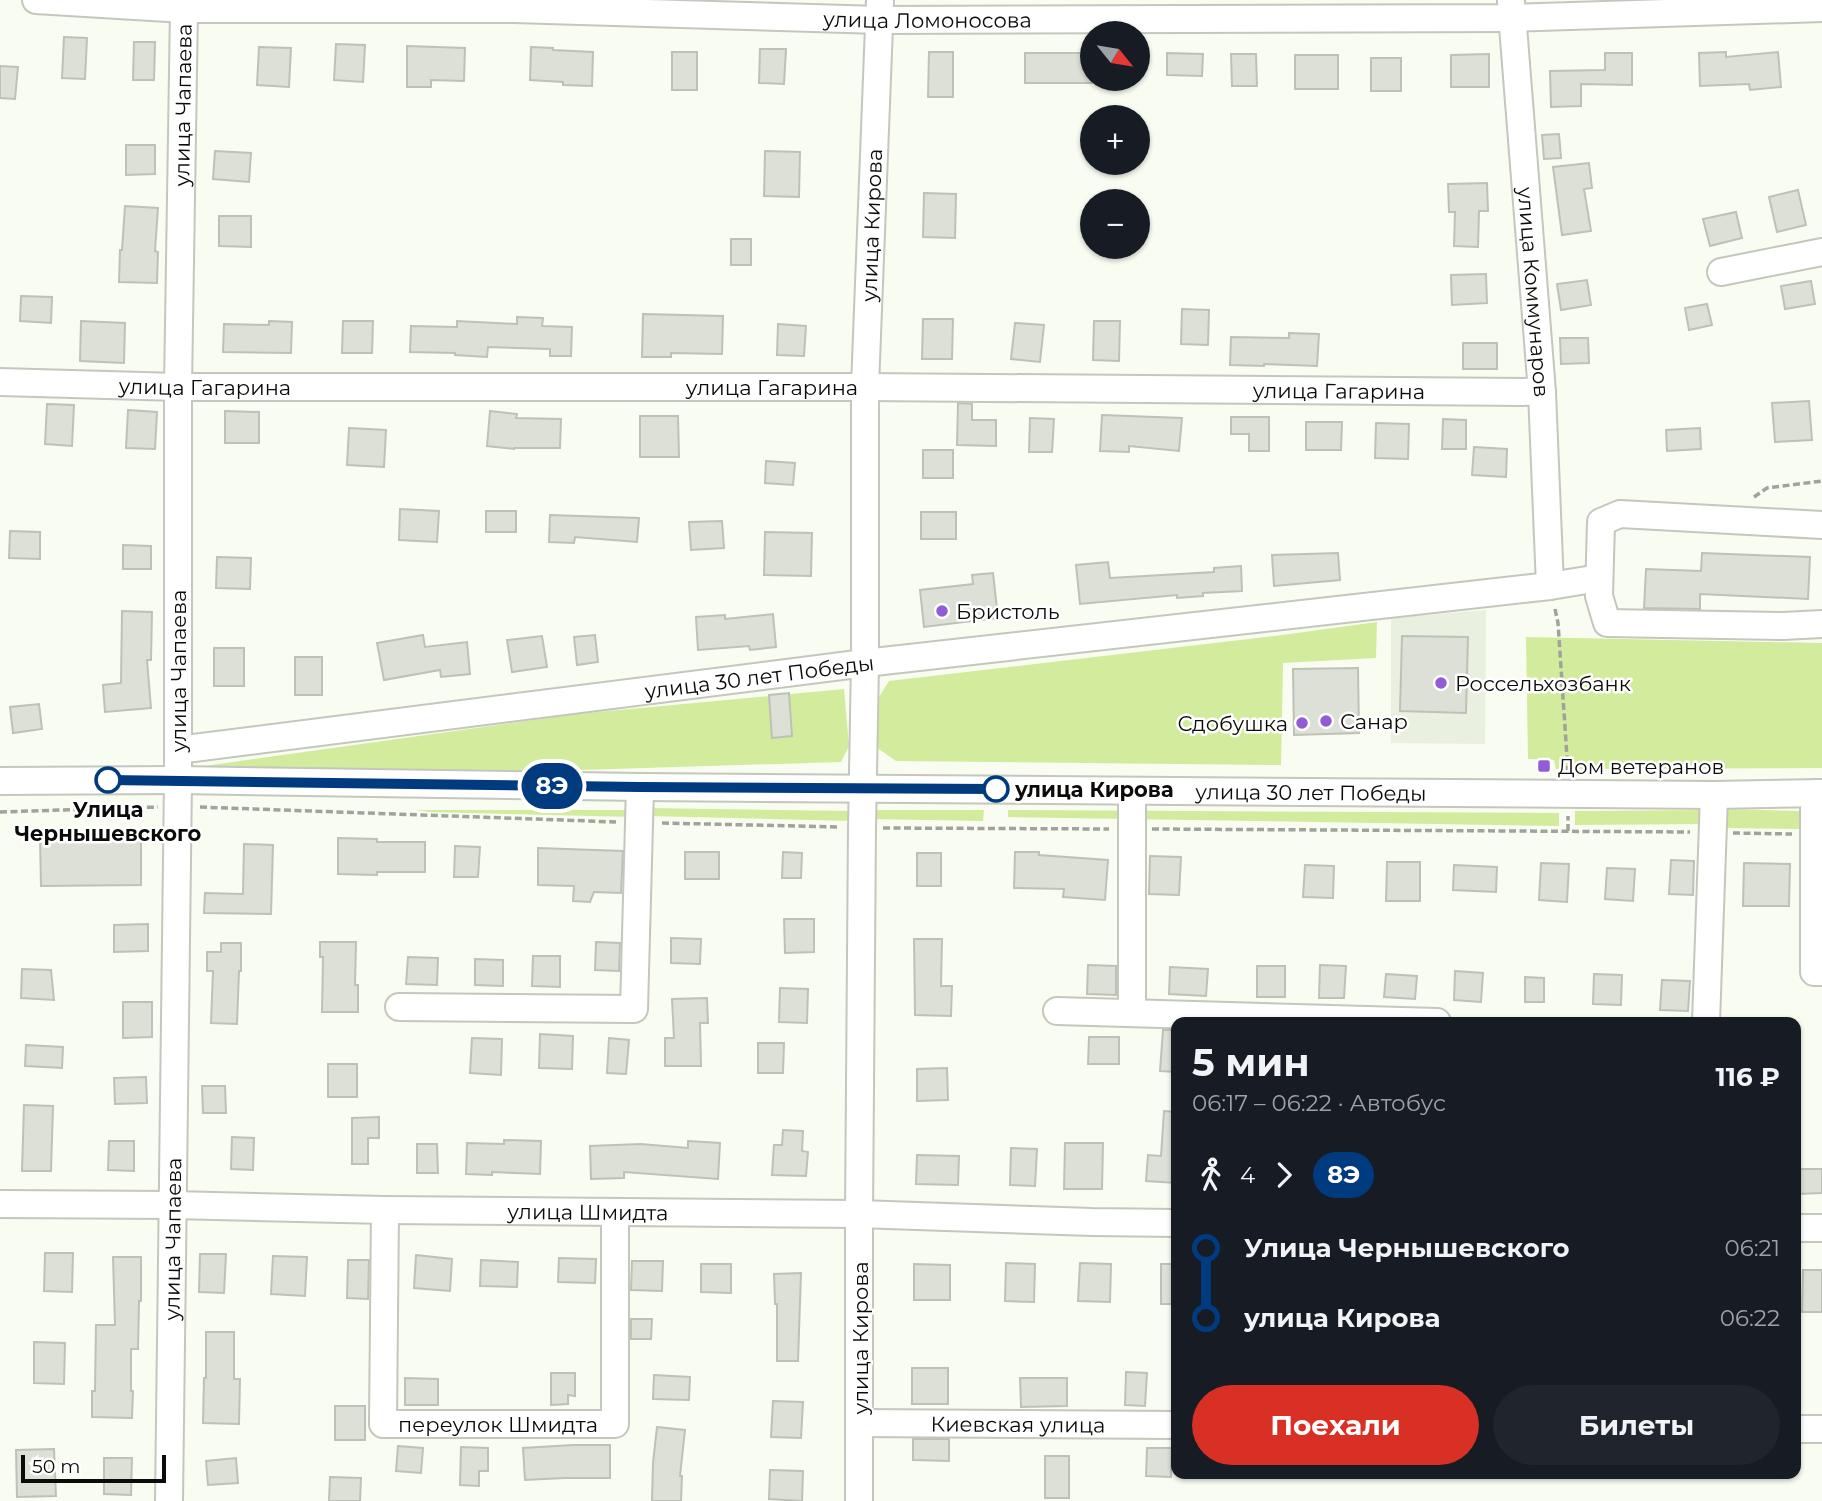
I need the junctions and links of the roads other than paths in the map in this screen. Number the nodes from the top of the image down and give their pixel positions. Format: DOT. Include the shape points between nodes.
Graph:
graph roads {
  1 [pos="36,0"];
  2 [pos="514,5"];
  3 [pos="1822,8"];
  4 [pos="184,9"];
  5 [pos="1511,9"];
  6 [pos="880,10"];
  7 [pos="1822,252"];
  8 [pos="1721,272"];
  9 [pos="0,383"];
  10 [pos="178,387"];
  11 [pos="865,387"];
  12 [pos="1542,392"];
  13 [pos="1822,525"];
  14 [pos="1599,578"];
  15 [pos="1550,586"];
  16 [pos="1822,624"];
  17 [pos="865,663"];
  18 [pos="178,750"];
  19 [pos="0,780"];
  20 [pos="640,787"];
  21 [pos="863,788"];
  22 [pos="1132,790"];
  23 [pos="178,793"];
  24 [pos="1818,793"];
  25 [pos="1714,795"];
  26 [pos="1818,892"];
  27 [pos="1822,972"];
  28 [pos="399,1007"];
  29 [pos="1057,1011"];
  30 [pos="1132,1013"];
  31 [pos="1268,1017"];
  32 [pos="1706,1017"];
  33 [pos="0,1204"];
  34 [pos="172,1205"];
  35 [pos="385,1210"];
  36 [pos="615,1212"];
  37 [pos="859,1214"];
  38 [pos="1171,1223"];
  39 [pos="1801,1228"];
  40 [pos="1822,1228"];
  41 [pos="860,1423"];
  42 [pos="1171,1425"];
  43 [pos="1801,1429"];
  44 [pos="1822,1429"];
  45 [pos="169,1501"];
  46 [pos="859,1501"];
  1 -- 4 [label="street, улица Ломоносова"];
  2 -- 4 [label="street, улица Ломоносова"];
  2 -- 6 [label="street, улица Ломоносова"];
  3 -- 5 [label="street, улица Ломоносова"];
  4 -- 10 [label="street, улица Чапаева"];
  5 -- 6 [label="street, улица Ломоносова"];
  5 -- 12 [label="street, улица Коммунаров"];
  6 -- 11 [label="street, улица Кирова"];
  7 -- 8 [label="street"];
  9 -- 10 [label="street, улица Гагарина"];
  10 -- 11 [label="street, улица Гагарина"];
  10 -- 18 [label="street, улица Чапаева"];
  11 -- 12 [label="street, улица Гагарина"];
  11 -- 17 [label="street, улица Кирова"];
  12 -- 15 [label="street, улица Коммунаров"];
  13 -- 14 [label="street" via="1620,514 1601,522"];
  14 -- 15 [label="street, улица 30 лет Победы"];
  14 -- 16 [label="street" via="1607,623"];
  15 -- 17 [label="street, улица 30 лет Победы"];
  17 -- 18 [label="street, улица 30 лет Победы"];
  17 -- 21 [label="street, улица Кирова"];
  18 -- 23 [label="street, улица Чапаева"];
  19 -- 23 [label="street, улица 30 лет Победы"];
  20 -- 21 [label="street, улица 30 лет Победы"];
  20 -- 23 [label="street, улица 30 лет Победы"];
  20 -- 28 [label="street" via="634,1009"];
  21 -- 22 [label="street, улица 30 лет Победы"];
  21 -- 37 [label="street, улица Кирова"];
  22 -- 25 [label="street, улица 30 лет Победы"];
  22 -- 30 [label="street"];
  23 -- 34 [label="street, улица Чапаева"];
  24 -- 25 [label="street, улица 30 лет Победы"];
  24 -- 26 [label="street" via="1814,834"];
  25 -- 32 [label="street"];
  26 -- 27 [label="street" via="1815,972"];
  29 -- 30 [label="street"];
  30 -- 31 [label="street"];
  33 -- 34 [label="street, улица Шмидта"];
  34 -- 35 [label="street, улица Шмидта"];
  34 -- 45 [label="street, улица Чапаева"];
  35 -- 36 [label="street, улица Шмидта"];
  35 -- 36 [label="street, переулок Шмидта" via="383,1424 615,1424"];
  36 -- 37 [label="street, улица Шмидта"];
  37 -- 38 [label="street, улица Шмидта"];
  37 -- 41 [label="street, улица Кирова"];
  39 -- 40 [label="street"];
  41 -- 42 [label="street, Киевская улица"];
  41 -- 46 [label="street, улица Кирова"];
  43 -- 44 [label="street"];
}
